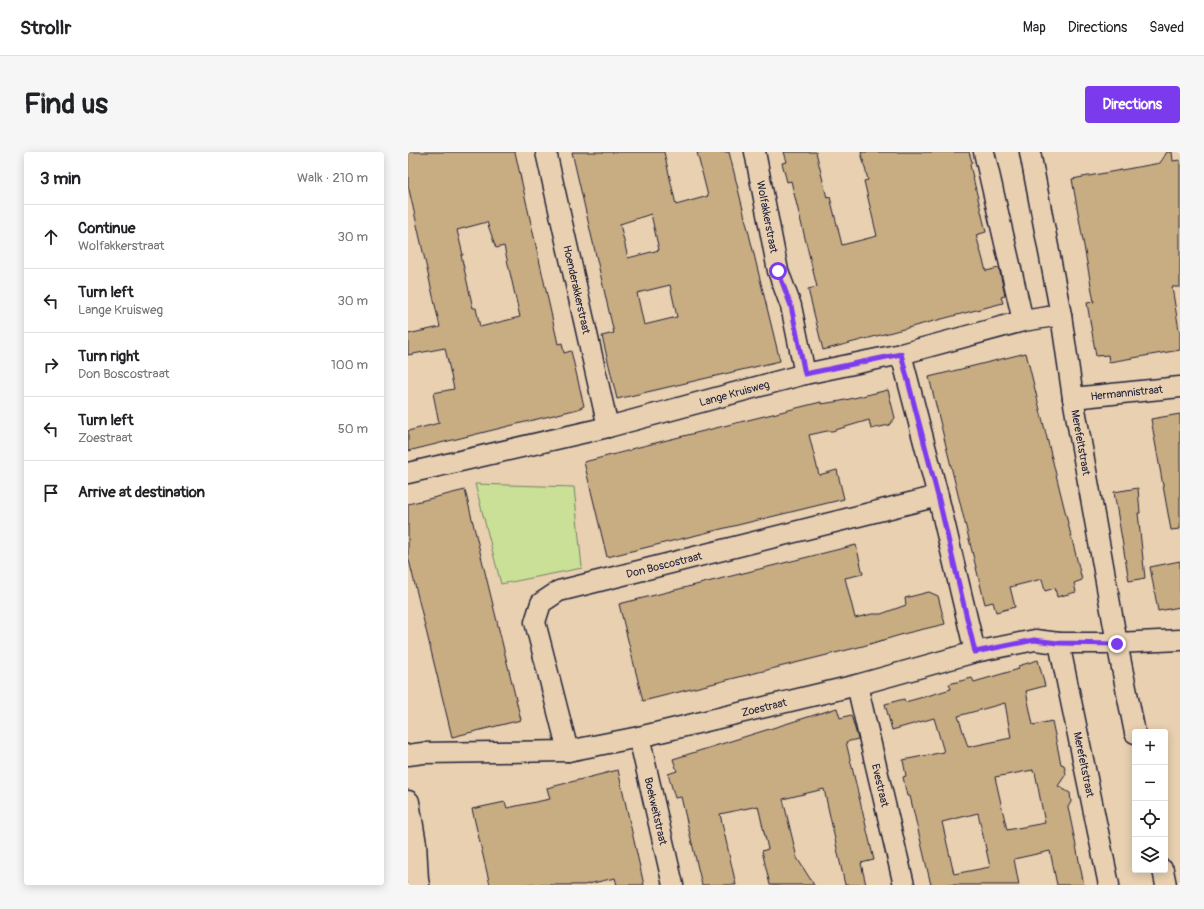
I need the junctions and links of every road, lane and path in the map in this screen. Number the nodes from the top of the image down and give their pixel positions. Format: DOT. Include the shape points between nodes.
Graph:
graph roads {
  1 [pos="546,152"];
  2 [pos="755,152"];
  3 [pos="984,152"];
  4 [pos="1030,152"];
  5 [pos="1060,315"];
  6 [pos="1023,321"];
  7 [pos="901,354"];
  8 [pos="805,374"];
  9 [pos="1180,387"];
  10 [pos="1073,398"];
  11 [pos="608,426"];
  12 [pos="408,473"];
  13 [pos="938,496"];
  14 [pos="1180,640"];
  15 [pos="1058,643"];
  16 [pos="1117,644"];
  17 [pos="975,652"];
  18 [pos="857,685"];
  19 [pos="1134,729"];
  20 [pos="639,737"];
  21 [pos="568,751"];
  22 [pos="408,755"];
  23 [pos="408,802"];
  24 [pos="1164,873"];
  25 [pos="414,875"];
  26 [pos="673,885"];
  27 [pos="904,885"];
  28 [pos="1110,885"];
  29 [pos="1166,885"];
  1 -- 11 [label="street, Hoenderakkerstraat"];
  2 -- 8 [label="street, Wolfakkerstraat" via="778,271 791,306"];
  3 -- 6 [label="street"];
  4 -- 5 [label="street, Merefeltstraat"];
  5 -- 6 [label="street, Lange Kruisweg"];
  5 -- 10 [label="street, Merefeltstraat"];
  6 -- 7 [label="street, Lange Kruisweg"];
  7 -- 8 [label="street, Lange Kruisweg"];
  7 -- 13 [label="street"];
  8 -- 11 [label="street, Lange Kruisweg"];
  9 -- 10 [label="street, Hermannistraat"];
  10 -- 16 [label="street, Merefeltstraat"];
  11 -- 12 [label="street, Lange Kruisweg"];
  13 -- 17 [label="street"];
  13 -- 21 [label="street, Don Boscostraat" via="559,591 540,603 535,622"];
  14 -- 16 [label="street, Zoestraat"];
  15 -- 16 [label="street, Zoestraat"];
  15 -- 17 [label="street, Zoestraat" via="1034,640"];
  15 -- 28 [label="street, Merefeltstraat"];
  16 -- 19 [label="street, Merefeltstraat"];
  17 -- 18 [label="street, Zoestraat"];
  18 -- 20 [label="street, Zoestraat"];
  18 -- 27 [label="street, Evestraat"];
  20 -- 21 [label="street, Zoestraat"];
  20 -- 26 [label="street, Boekweitstraat"];
  21 -- 22 [label="street, Zoestraat"];
  23 -- 25 [label="main road" via="415,844"];
  24 -- 29 [label="street"];
}
